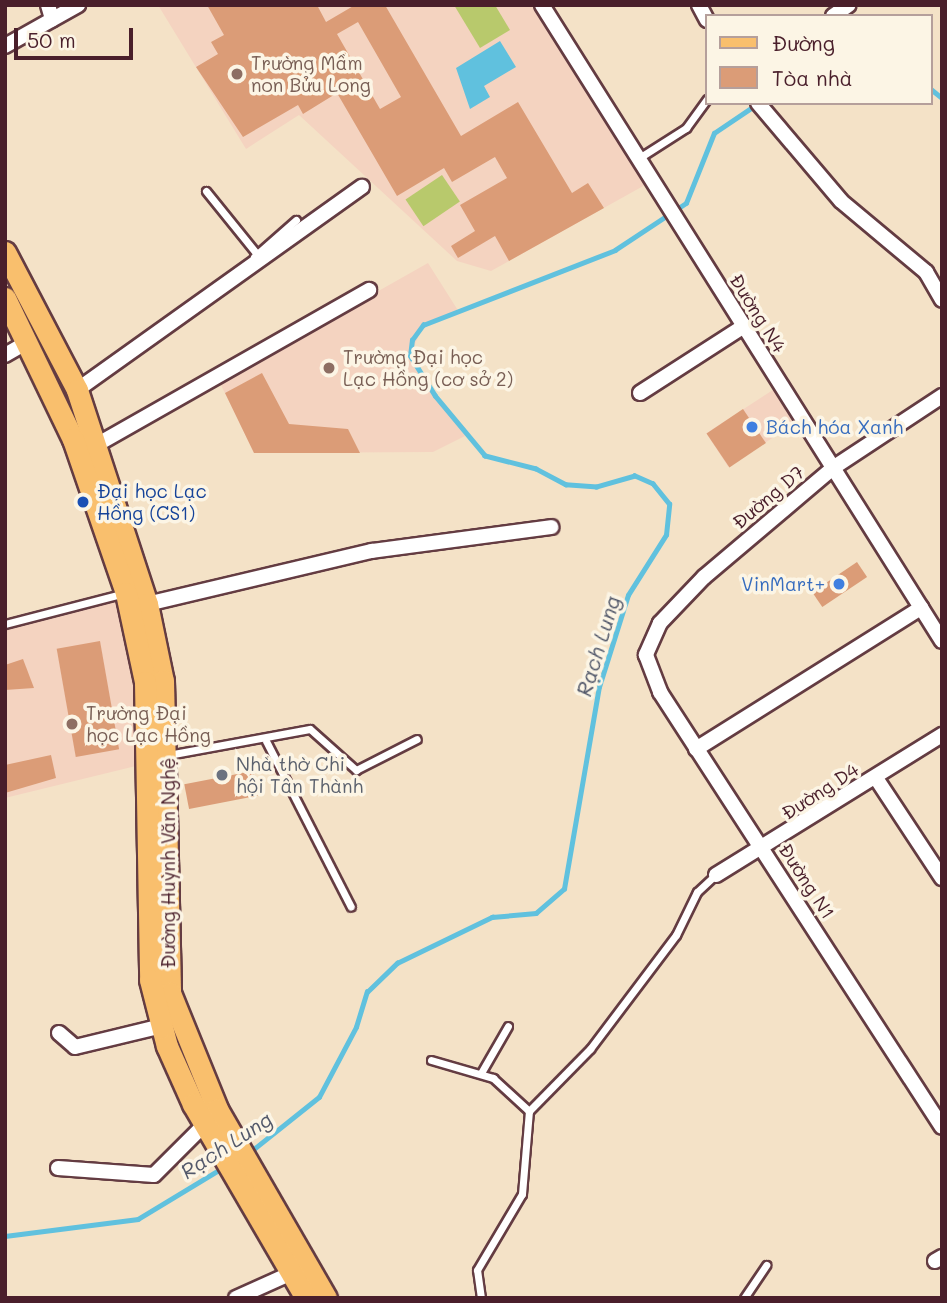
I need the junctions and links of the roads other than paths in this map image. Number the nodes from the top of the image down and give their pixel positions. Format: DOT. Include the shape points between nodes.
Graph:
graph roads {
  1 [pos="78,5"];
  2 [pos="542,5"];
  3 [pos="50,12"];
  4 [pos="5,46"];
  5 [pos="706,101"];
  6 [pos="761,107"];
  7 [pos="639,158"];
  8 [pos="362,187"];
  9 [pos="206,191"];
  10 [pos="296,220"];
  11 [pos="5,252"];
  12 [pos="256,253"];
  13 [pos="242,275"];
  14 [pos="369,290"];
  15 [pos="5,298"];
  16 [pos="942,300"];
  17 [pos="744,326"];
  18 [pos="29,341"];
  19 [pos="5,355"];
  20 [pos="77,390"];
  21 [pos="640,393"];
  22 [pos="942,396"];
  23 [pos="98,444"];
  24 [pos="833,468"];
  25 [pos="551,527"];
  26 [pos="126,593"];
  27 [pos="148,604"];
  28 [pos="921,608"];
  29 [pos="5,624"];
  30 [pos="942,640"];
  31 [pos="646,655"];
  32 [pos="154,681"];
  33 [pos="942,735"];
  34 [pos="416,738"];
  35 [pos="266,741"];
  36 [pos="696,749"];
  37 [pos="167,755"];
  38 [pos="876,778"];
  39 [pos="764,849"];
  40 [pos="716,875"];
  41 [pos="942,878"];
  42 [pos="351,907"];
  43 [pos="162,1026"];
  44 [pos="508,1026"];
  45 [pos="59,1033"];
  46 [pos="431,1060"];
  47 [pos="481,1073"];
  48 [pos="529,1111"];
  49 [pos="205,1124"];
  50 [pos="942,1127"];
  51 [pos="236,1160"];
  52 [pos="58,1168"];
  53 [pos="766,1265"];
  54 [pos="292,1273"];
  55 [pos="236,1298"];
  56 [pos="306,1298"];
  57 [pos="326,1298"];
  58 [pos="481,1298"];
  59 [pos="744,1298"];
  1 -- 3 [label="street"];
  2 -- 7 [label="street, Đường N4"];
  3 -- 4 [label="street"];
  5 -- 7 [label="lane" via="692,123"];
  6 -- 16 [label="street" via="841,201 926,272"];
  7 -- 17 [label="street, Đường N4"];
  8 -- 13 [label="street"];
  9 -- 12 [label="lane"];
  10 -- 12 [label="lane"];
  11 -- 20 [label="main road, Đường Huỳnh Văn Nghệ"];
  12 -- 13 [label="lane"];
  13 -- 20 [label="street"];
  14 -- 23 [label="street"];
  15 -- 18 [label="main road, Đường Huỳnh Văn Nghệ"];
  17 -- 21 [label="street"];
  17 -- 24 [label="street, Đường N4"];
  18 -- 19 [label="street"];
  18 -- 26 [label="main road, Đường Huỳnh Văn Nghệ" via="73,439"];
  20 -- 23 [label="main road, Đường Huỳnh Văn Nghệ"];
  22 -- 24 [label="street, Đường D7"];
  23 -- 27 [label="main road, Đường Huỳnh Văn Nghệ"];
  24 -- 28 [label="street, Đường N4"];
  24 -- 31 [label="street, Đường D7" via="704,577 660,623"];
  25 -- 27 [label="street" via="372,551"];
  26 -- 29 [label="lane"];
  26 -- 32 [label="main road, Đường Huỳnh Văn Nghệ"];
  27 -- 32 [label="main road, Đường Huỳnh Văn Nghệ"];
  28 -- 30 [label="street, Đường N4"];
  28 -- 36 [label="street"];
  31 -- 36 [label="street, Đường N1" via="647,671"];
  32 -- 37 [label="main road, Đường Huỳnh Văn Nghệ"];
  32 -- 43 [label="main road, Đường Huỳnh Văn Nghệ" via="146,932"];
  33 -- 38 [label="street, Đường D4"];
  34 -- 35 [label="lane" via="356,770 310,729"];
  35 -- 37 [label="lane"];
  35 -- 42 [label="lane"];
  36 -- 39 [label="street, Đường N1"];
  37 -- 51 [label="main road, Đường Huỳnh Văn Nghệ" via="164,937 170,993"];
  38 -- 39 [label="street, Đường D4"];
  38 -- 41 [label="street"];
  39 -- 40 [label="street, Đường D4"];
  39 -- 50 [label="street, Đường N1"];
  40 -- 48 [label="lane" via="697,892 654,968 590,1049"];
  43 -- 45 [label="street" via="75,1047"];
  43 -- 49 [label="main road, Đường Huỳnh Văn Nghệ"];
  44 -- 47 [label="lane"];
  46 -- 47 [label="lane"];
  47 -- 48 [label="lane"];
  48 -- 58 [label="lane" via="522,1194 477,1270"];
  49 -- 51 [label="main road, Đường Huỳnh Văn Nghệ"];
  49 -- 52 [label="street" via="154,1175"];
  51 -- 54 [label="main road, Đường Huỳnh Văn Nghệ"];
  51 -- 57 [label="main road, Đường Huỳnh Văn Nghệ"];
  53 -- 59 [label="lane"];
  54 -- 55 [label="street"];
  54 -- 56 [label="main road, Đường Huỳnh Văn Nghệ"];
}
